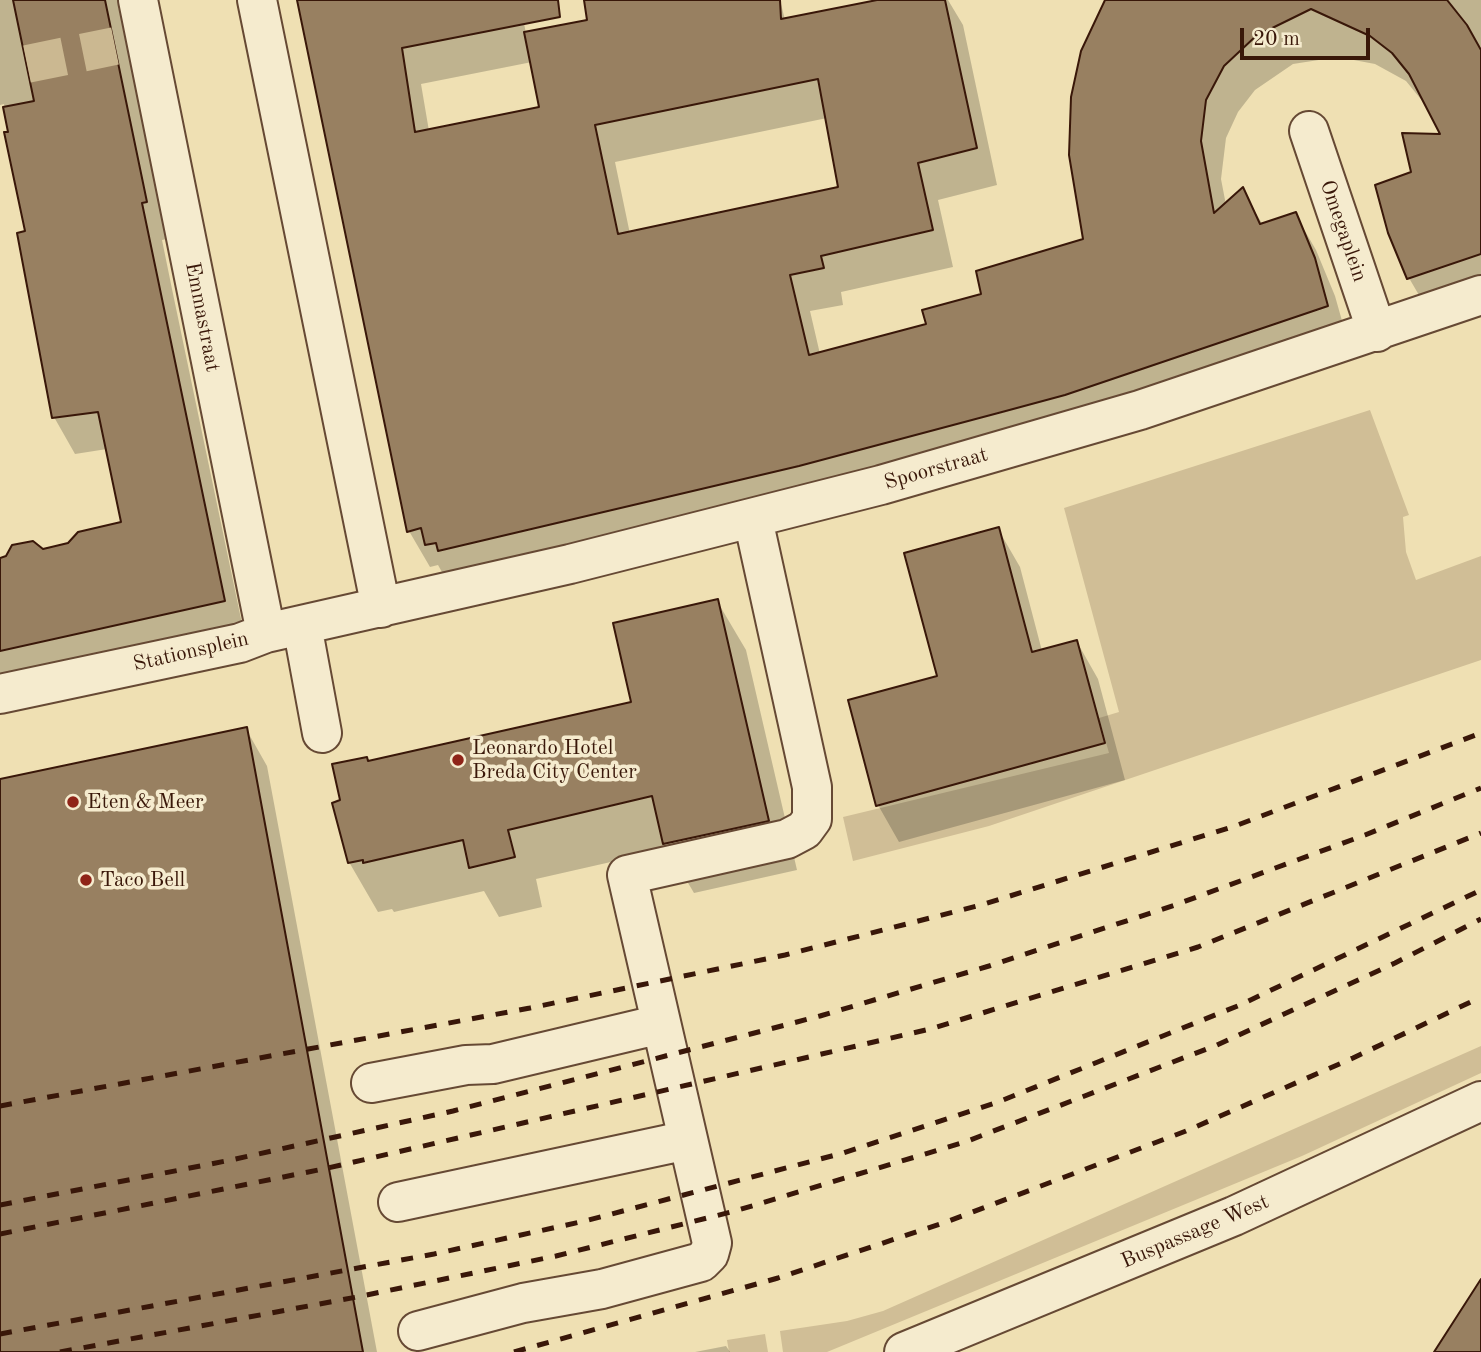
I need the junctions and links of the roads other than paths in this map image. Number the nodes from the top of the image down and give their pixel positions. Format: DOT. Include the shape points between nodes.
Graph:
graph roads {
  1 [pos="138,0"];
  2 [pos="257,0"];
  3 [pos="1309,131"];
  4 [pos="1481,295"];
  5 [pos="1377,332"];
  6 [pos="752,519"];
  7 [pos="381,608"];
  8 [pos="284,629"];
  9 [pos="0,694"];
  10 [pos="322,733"];
  11 [pos="661,1024"];
  12 [pos="371,1083"];
  13 [pos="1481,1101"];
  14 [pos="688,1140"];
  15 [pos="398,1202"];
  16 [pos="418,1331"];
  17 [pos="904,1352"];
  1 -- 8 [label="street, Emmastraat" via="130,43"];
  2 -- 7 [label="street"];
  3 -- 5 [label="street, Omegaplein"];
  4 -- 5 [label="street, Spoorstraat"];
  5 -- 6 [label="street, Spoorstraat" via="1140,410"];
  6 -- 7 [label="street, Spoorstraat"];
  6 -- 11 [label="street" via="812,787 812,819 804,831 787,839 627,875"];
  7 -- 8 [label="street, Stationsplein"];
  8 -- 9 [label="street, Stationsplein" via="240,643"];
  8 -- 10 [label="street, Emmastraat"];
  11 -- 12 [label="street" via="493,1064"];
  11 -- 14 [label="street"];
  13 -- 17 [label="street, Buspassage West" via="1234,1216"];
  14 -- 15 [label="street"];
  14 -- 16 [label="street" via="712,1243 706,1258 602,1289 523,1303"];
}
